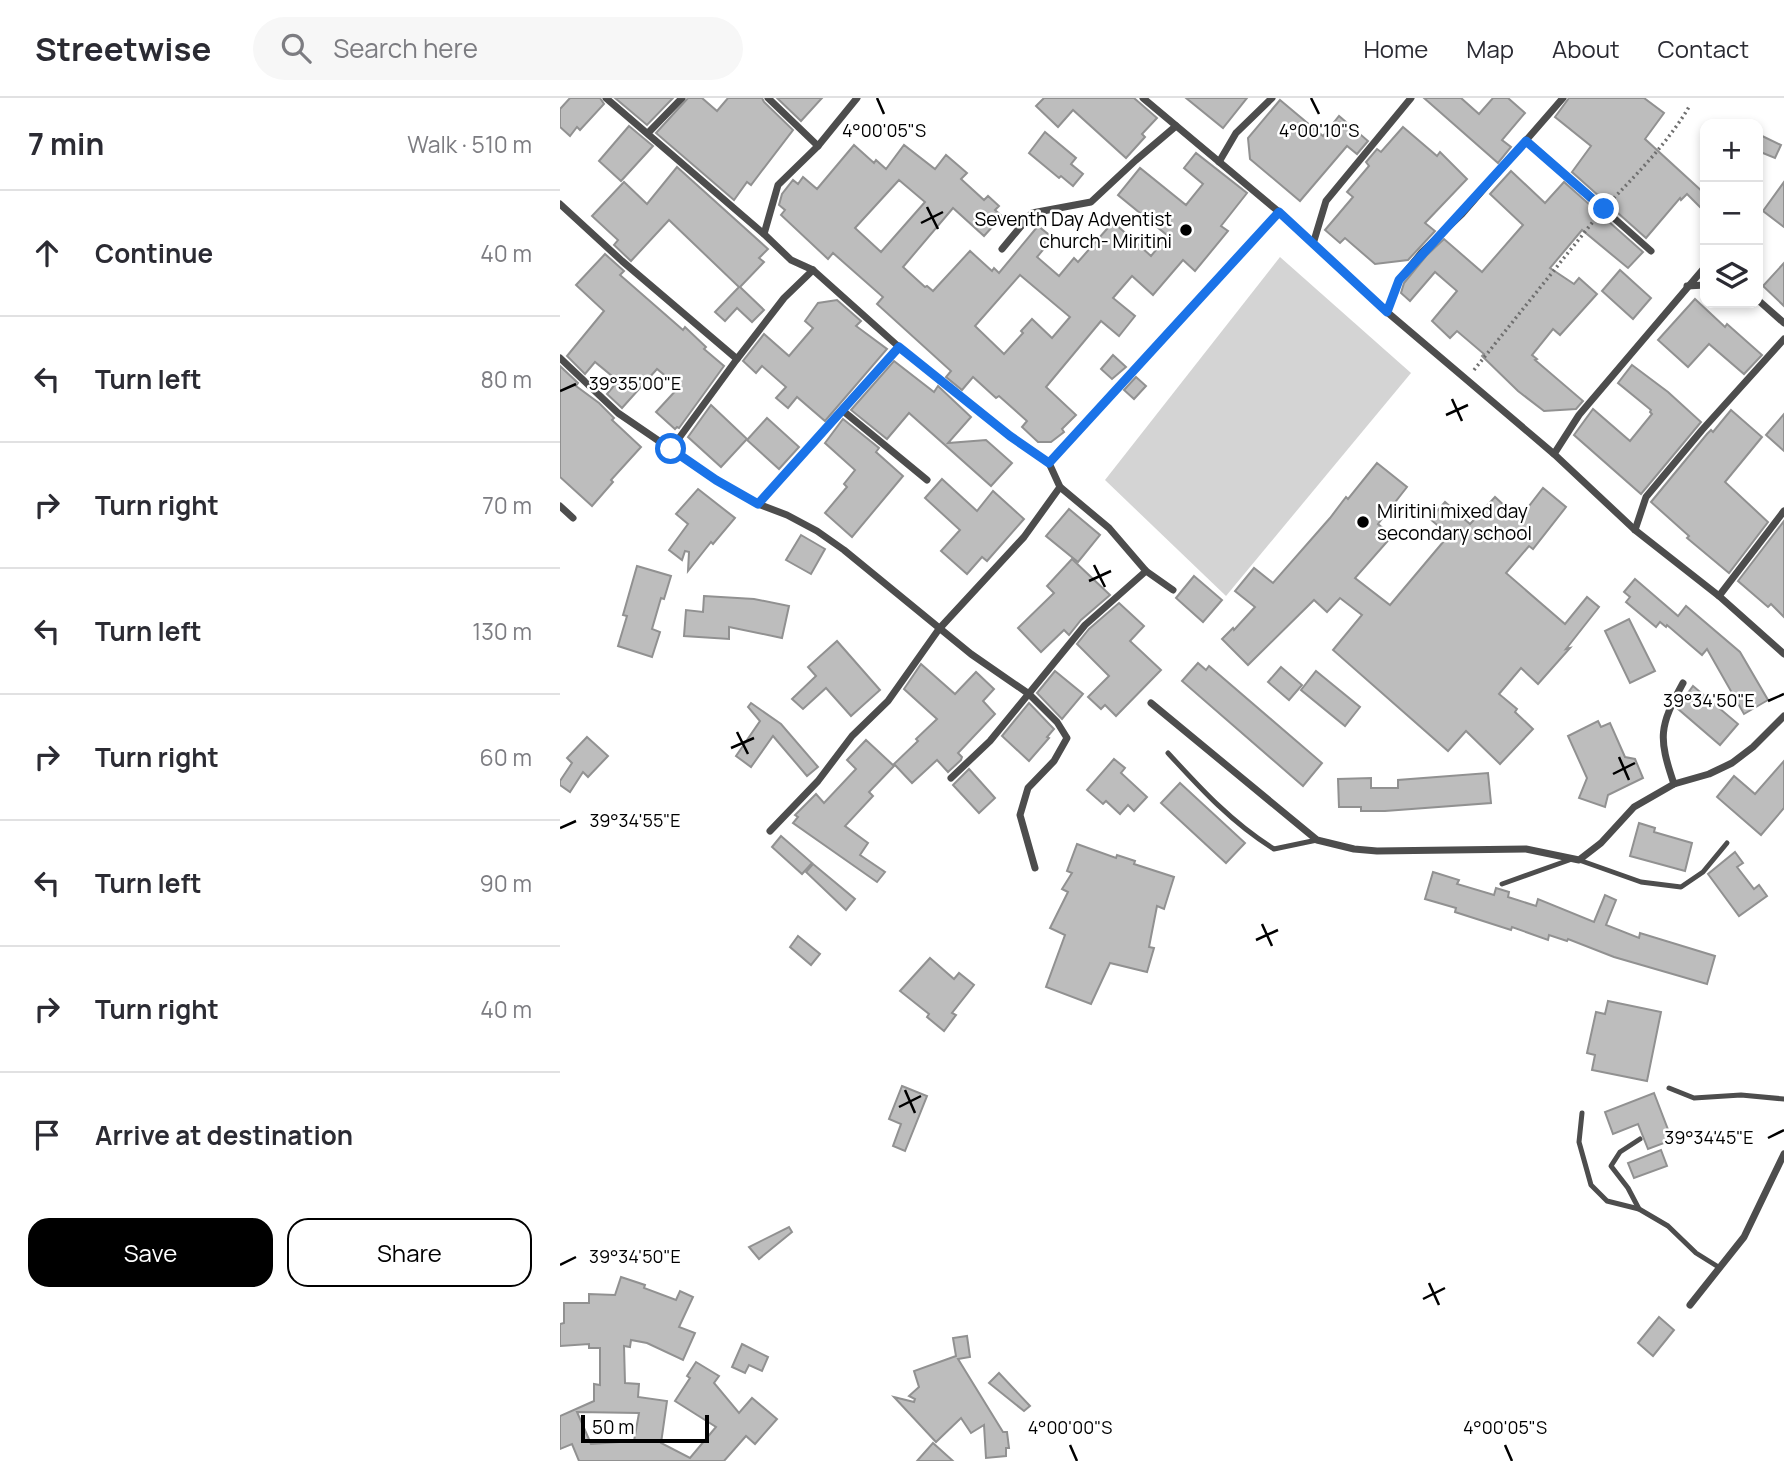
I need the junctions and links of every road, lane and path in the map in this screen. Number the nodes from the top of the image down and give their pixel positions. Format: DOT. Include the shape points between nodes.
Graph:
graph roads {
  1 [pos="606,98"];
  2 [pos="682,98"];
  3 [pos="768,98"];
  4 [pos="857,98"];
  5 [pos="1143,98"];
  6 [pos="1272,98"];
  7 [pos="1563,98"];
  8 [pos="1408,99"];
  9 [pos="1689,107"];
  10 [pos="1176,126"];
  11 [pos="648,133"];
  12 [pos="1526,141"];
  13 [pos="818,146"];
  14 [pos="1219,162"];
  15 [pos="560,204"];
  16 [pos="1604,209"];
  17 [pos="1279,212"];
  18 [pos="764,234"];
  19 [pos="1313,244"];
  20 [pos="1002,249"];
  21 [pos="1651,251"];
  22 [pos="813,270"];
  23 [pos="1700,272"];
  24 [pos="1700,285"];
  25 [pos="1686,286"];
  26 [pos="1763,304"];
  27 [pos="1387,312"];
  28 [pos="1784,323"];
  29 [pos="1784,340"];
  30 [pos="899,347"];
  31 [pos="560,358"];
  32 [pos="737,359"];
  33 [pos="1466,380"];
  34 [pos="842,410"];
  35 [pos="671,449"];
  36 [pos="1553,454"];
  37 [pos="1049,463"];
  38 [pos="927,480"];
  39 [pos="1060,487"];
  40 [pos="758,504"];
  41 [pos="560,506"];
  42 [pos="1784,511"];
  43 [pos="573,517"];
  44 [pos="1635,530"];
  45 [pos="1146,571"];
  46 [pos="1173,590"];
  47 [pos="1719,596"];
  48 [pos="939,629"];
  49 [pos="1784,654"];
  50 [pos="1683,683"];
  51 [pos="1029,694"];
  52 [pos="1151,703"];
  53 [pos="1784,716"];
  54 [pos="1168,753"];
  55 [pos="951,778"];
  56 [pos="1674,784"];
  57 [pos="770,831"];
  58 [pos="1317,840"];
  59 [pos="1727,843"];
  60 [pos="1576,859"];
  61 [pos="1035,868"];
  62 [pos="1502,884"];
  63 [pos="1669,1088"];
  64 [pos="1784,1099"];
  65 [pos="1582,1113"];
  66 [pos="1640,1139"];
  67 [pos="1784,1154"];
  68 [pos="1639,1209"];
  69 [pos="1720,1268"];
  70 [pos="1690,1304"];
  1 -- 11 [label="street"];
  2 -- 11 [label="street"];
  3 -- 13 [label="street"];
  4 -- 13 [label="street"];
  5 -- 10 [label="street"];
  6 -- 14 [label="street" via="1236,133"];
  7 -- 12 [label="street"];
  8 -- 19 [label="street" via="1326,201"];
  9 -- 16 [label="path"];
  10 -- 14 [label="street"];
  10 -- 20 [label="street" via="1091,202 1032,213"];
  11 -- 18 [label="street"];
  12 -- 16 [label="street"];
  12 -- 27 [label="street" via="1399,280"];
  13 -- 18 [label="street" via="778,185"];
  14 -- 17 [label="street"];
  15 -- 32 [label="street"];
  16 -- 21 [label="street"];
  16 -- 33 [label="path"];
  17 -- 19 [label="street"];
  17 -- 37 [label="street"];
  18 -- 22 [label="street" via="791,260"];
  19 -- 27 [label="street"];
  22 -- 30 [label="street"];
  22 -- 32 [label="street" via="784,298"];
  23 -- 25 [label="street"];
  24 -- 25 [label="street"];
  25 -- 36 [label="street" via="1579,415"];
  26 -- 28 [label="street"];
  27 -- 33 [label="street"];
  29 -- 44 [label="street" via="1646,497"];
  30 -- 34 [label="street"];
  30 -- 37 [label="street"];
  31 -- 35 [label="street" via="618,412"];
  32 -- 35 [label="street"];
  33 -- 36 [label="street"];
  34 -- 38 [label="street"];
  34 -- 40 [label="street"];
  35 -- 40 [label="street"];
  36 -- 44 [label="street"];
  37 -- 39 [label="street"];
  39 -- 45 [label="street" via="1109,528"];
  39 -- 48 [label="street" via="1024,537"];
  40 -- 48 [label="street" via="817,531"];
  41 -- 43 [label="street"];
  42 -- 47 [label="street"];
  44 -- 47 [label="street"];
  45 -- 46 [label="street"];
  45 -- 51 [label="street" via="1085,625"];
  47 -- 49 [label="street"];
  48 -- 51 [label="street"];
  48 -- 57 [label="street" via="888,701"];
  50 -- 56 [label="street" via="1663,723 1663,752"];
  51 -- 55 [label="street"];
  51 -- 61 [label="street" via="1067,738 1054,761 1028,788 1020,815"];
  52 -- 58 [label="street"];
  53 -- 56 [label="street" via="1732,763"];
  54 -- 58 [label="lane" via="1244,831 1274,849"];
  56 -- 60 [label="street" via="1634,807 1601,843"];
  58 -- 60 [label="street" via="1377,851 1514,849"];
  59 -- 60 [label="lane" via="1703,873 1681,887 1641,882"];
  60 -- 62 [label="lane"];
  63 -- 64 [label="lane" via="1694,1098 1741,1095"];
  65 -- 68 [label="lane" via="1580,1142 1591,1185 1607,1201"];
  66 -- 68 [label="lane" via="1620,1152 1611,1166"];
  67 -- 69 [label="street" via="1744,1237"];
  68 -- 69 [label="lane"];
  69 -- 70 [label="street"];
}
